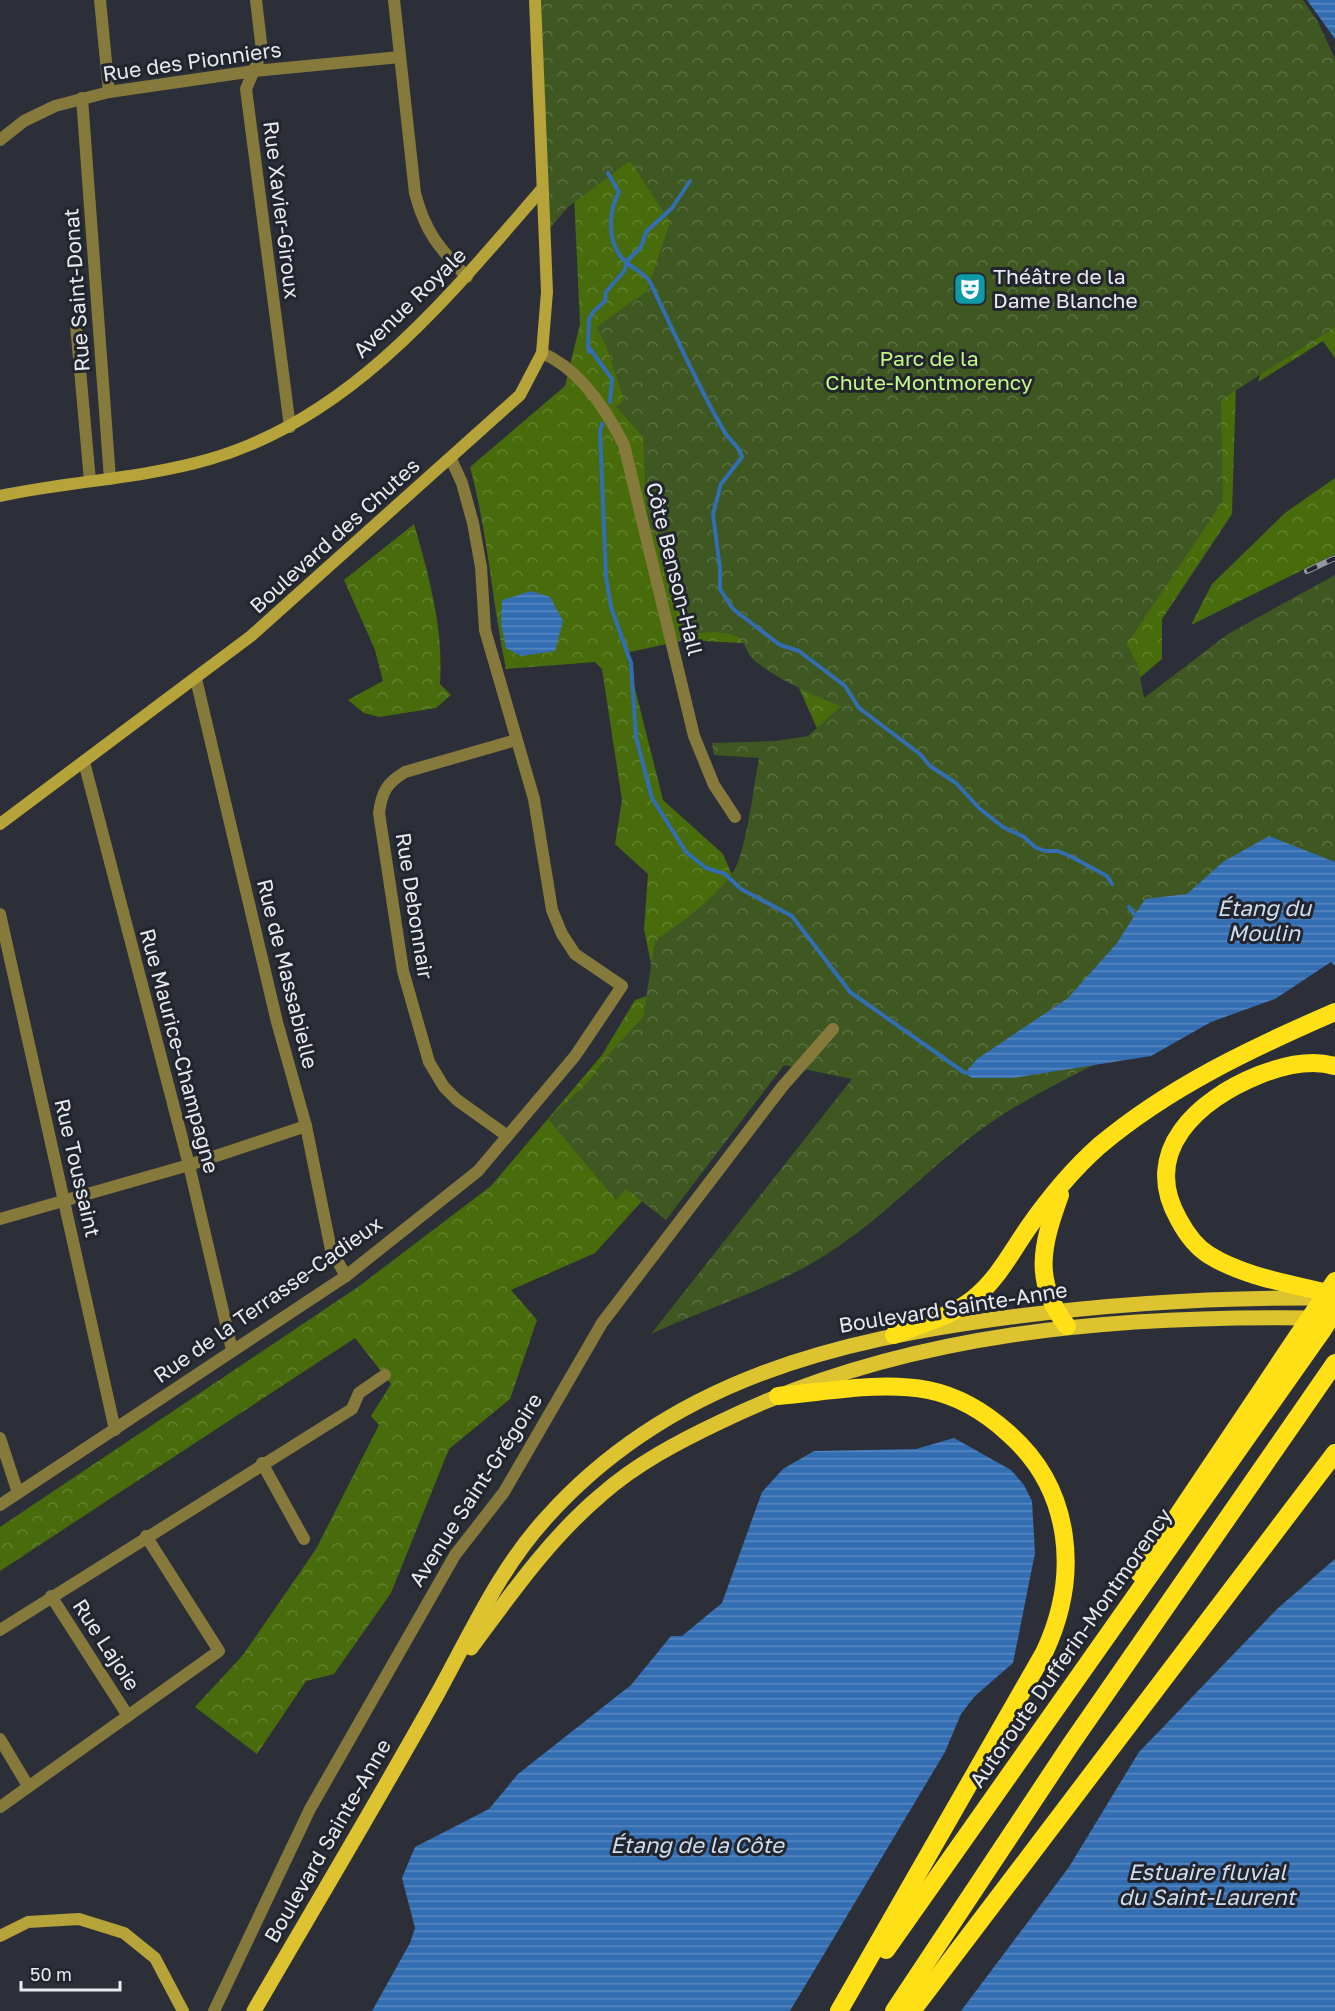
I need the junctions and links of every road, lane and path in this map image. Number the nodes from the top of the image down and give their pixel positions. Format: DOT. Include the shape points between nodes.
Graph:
graph roads {
  1 [pos="100,0"];
  2 [pos="256,0"];
  3 [pos="394,0"];
  4 [pos="535,0"];
  5 [pos="400,57"];
  6 [pos="254,71"];
  7 [pos="109,92"];
  8 [pos="82,98"];
  9 [pos="0,140"];
  10 [pos="542,189"];
  11 [pos="467,277"];
  12 [pos="76,325"];
  13 [pos="542,353"];
  14 [pos="290,427"];
  15 [pos="452,459"];
  16 [pos="110,479"];
  17 [pos="90,481"];
  18 [pos="0,496"];
  19 [pos="196,679"];
  20 [pos="516,740"];
  21 [pos="84,762"];
  22 [pos="735,817"];
  23 [pos="0,824"];
  24 [pos="0,914"];
  25 [pos="1335,1012"];
  26 [pos="833,1029"];
  27 [pos="1335,1066"];
  28 [pos="306,1126"];
  29 [pos="507,1135"];
  30 [pos="189,1165"];
  31 [pos="1067,1177"];
  32 [pos="64,1199"];
  33 [pos="0,1219"];
  34 [pos="346,1276"];
  35 [pos="1335,1281"];
  36 [pos="1335,1297"];
  37 [pos="1055,1311"];
  38 [pos="1335,1311"];
  39 [pos="1335,1318"];
  40 [pos="1067,1326"];
  41 [pos="894,1335"];
  42 [pos="232,1350"];
  43 [pos="1335,1363"];
  44 [pos="385,1375"];
  45 [pos="778,1396"];
  46 [pos="115,1430"];
  47 [pos="0,1438"];
  48 [pos="1335,1454"];
  49 [pos="262,1463"];
  50 [pos="18,1493"];
  51 [pos="0,1505"];
  52 [pos="146,1536"];
  53 [pos="304,1539"];
  54 [pos="51,1596"];
  55 [pos="0,1630"];
  56 [pos="1085,1665"];
  57 [pos="439,1692"];
  58 [pos="128,1716"];
  59 [pos="0,1739"];
  60 [pos="28,1786"];
  61 [pos="0,1807"];
  62 [pos="0,1936"];
  63 [pos="183,2011"];
  64 [pos="214,2011"];
  65 [pos="254,2011"];
  66 [pos="841,2011"];
  67 [pos="894,2011"];
  68 [pos="912,2011"];
  1 -- 7 [label="street"];
  2 -- 6 [label="street, Rue Xavier-Giroux" via="262,51"];
  3 -- 5 [label="street"];
  4 -- 10 [label="street"];
  5 -- 6 [label="street, Rue des Pionniers"];
  5 -- 11 [label="street" via="415,193 422,220 436,245"];
  6 -- 7 [label="street, Rue des Pionniers"];
  6 -- 14 [label="street, Rue Xavier-Giroux" via="246,89"];
  7 -- 8 [label="street, Rue des Pionniers"];
  8 -- 9 [label="street, Rue des Pionniers" via="24,121"];
  8 -- 16 [label="street, Rue Saint-Donat"];
  10 -- 11 [label="street, Avenue Royale"];
  10 -- 13 [label="street, Boulevard des Chutes" via="547,292"];
  11 -- 14 [label="street, Avenue Royale" via="379,364"];
  12 -- 17 [label="street"];
  13 -- 15 [label="street, Boulevard des Chutes" via="520,395"];
  13 -- 22 [label="street, Côte Benson-Hall" via="570,368 610,418 624,445 694,736 714,785"];
  14 -- 16 [label="street, Avenue Royale" via="210,459"];
  15 -- 19 [label="street, Boulevard des Chutes" via="251,636"];
  15 -- 20 [label="street" via="473,523 481,567 485,630"];
  16 -- 17 [label="street, Avenue Royale"];
  17 -- 18 [label="street, Avenue Royale"];
  19 -- 21 [label="street, Boulevard des Chutes"];
  19 -- 28 [label="street, Rue de Massabielle" via="277,1022"];
  20 -- 29 [label="street, Rue de la Terrasse-Cadieux" via="534,798 552,910 562,934 575,954 622,986 575,1056"];
  20 -- 29 [label="street, Rue Debonnair" via="405,772 390,781 382,793 379,813 402,971 429,1062 457,1100"];
  21 -- 23 [label="street, Boulevard des Chutes"];
  21 -- 30 [label="street, Rue Maurice-Champagne"];
  24 -- 32 [label="street, Rue Toussaint"];
  25 -- 31 [label="highway" via="1260,1044 1168,1096 1099,1146"];
  26 -- 64 [label="street, Avenue Saint-Grégoire" via="782,1087 602,1323 504,1492 455,1555 310,1809"];
  27 -- 36 [label="highway" via="1300,1064 1274,1070 1232,1086 1211,1099 1181,1128 1168,1165 1167,1190 1172,1209 1187,1233 1207,1254 1246,1272"];
  28 -- 30 [label="street"];
  28 -- 34 [label="street, Rue de Massabielle" via="331,1250"];
  29 -- 34 [label="street, Rue de la Terrasse-Cadieux" via="478,1172"];
  30 -- 32 [label="street"];
  30 -- 42 [label="street, Rue Maurice-Champagne"];
  31 -- 37 [label="highway" via="1043,1251 1043,1275"];
  31 -- 41 [label="highway" via="993,1281 954,1311"];
  32 -- 33 [label="street"];
  32 -- 46 [label="street, Rue Toussaint"];
  34 -- 42 [label="street, Rue de la Terrasse-Cadieux"];
  35 -- 56 [label="highway, bridge" via="1161,1538"];
  36 -- 37 [label="main road, Boulevard Sainte-Anne" via="1191,1300"];
  37 -- 40 [label="highway"];
  37 -- 41 [label="main road, Boulevard Sainte-Anne"];
  38 -- 56 [label="highway, Autoroute Dufferin-Montmorency, bridge"];
  39 -- 40 [label="main road, Boulevard Sainte-Anne" via="1201,1317"];
  40 -- 45 [label="main road, Boulevard Sainte-Anne" via="977,1340 874,1363"];
  41 -- 57 [label="main road, Boulevard Sainte-Anne" via="836,1348 748,1376 662,1420 617,1449 582,1479 518,1553 497,1583"];
  42 -- 46 [label="street, Rue de la Terrasse-Cadieux"];
  43 -- 67 [label="highway" via="1071,1744"];
  44 -- 49 [label="street" via="359,1393 352,1409"];
  45 -- 57 [label="main road, Boulevard Sainte-Anne" via="681,1441 602,1494 536,1561"];
  45 -- 66 [label="highway" via="899,1387 929,1390 975,1408 1023,1446 1037,1464 1059,1510 1067,1551 1062,1605 1044,1653"];
  46 -- 50 [label="street, Rue de la Terrasse-Cadieux"];
  47 -- 50 [label="street"];
  48 -- 68 [label="highway"];
  49 -- 52 [label="street"];
  49 -- 53 [label="street"];
  50 -- 51 [label="street, Rue de la Terrasse-Cadieux"];
  52 -- 54 [label="street"];
  52 -- 58 [label="street" via="219,1651"];
  54 -- 55 [label="street"];
  54 -- 58 [label="street, Rue Lajoie"];
  56 -- 66 [label="highway, Autoroute Dufferin-Montmorency"];
  57 -- 65 [label="main road, Boulevard Sainte-Anne"];
  58 -- 60 [label="street"];
  59 -- 60 [label="street"];
  60 -- 61 [label="street"];
  62 -- 63 [label="street" via="27,1922 79,1919 124,1933 155,1959"];
}
